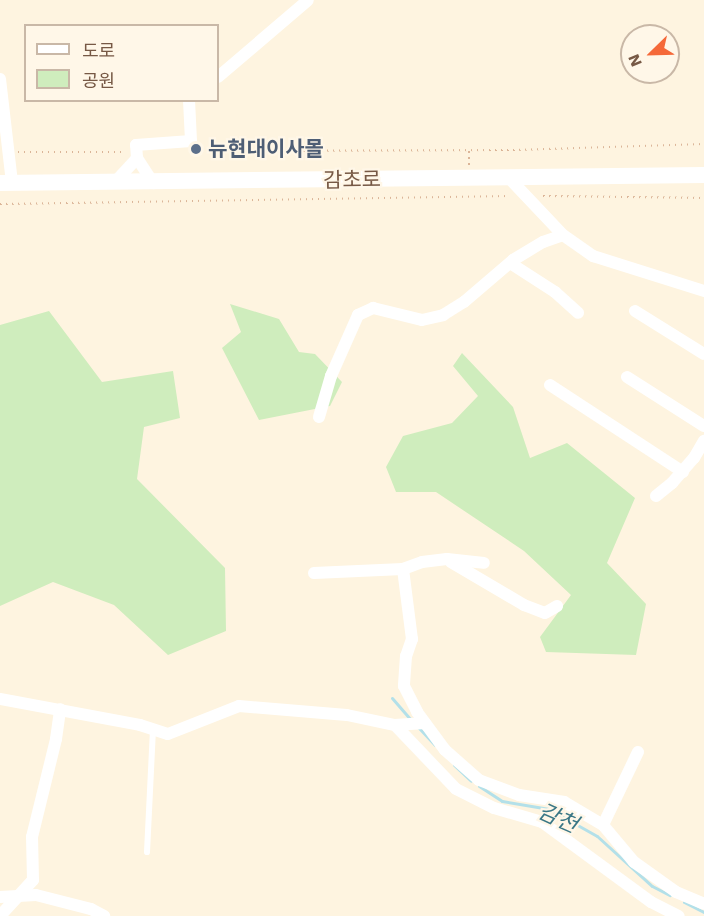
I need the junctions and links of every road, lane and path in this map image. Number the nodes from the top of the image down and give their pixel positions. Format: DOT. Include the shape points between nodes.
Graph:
graph roads {
  1 [pos="308,0"];
  2 [pos="219,76"];
  3 [pos="0,79"];
  4 [pos="189,102"];
  5 [pos="704,144"];
  6 [pos="8,152"];
  7 [pos="184,152"];
  8 [pos="136,155"];
  9 [pos="704,176"];
  10 [pos="508,177"];
  11 [pos="6,183"];
  12 [pos="114,183"];
  13 [pos="153,183"];
  14 [pos="526,196"];
  15 [pos="704,198"];
  16 [pos="0,204"];
  17 [pos="563,235"];
  18 [pos="510,263"];
  19 [pos="704,291"];
  20 [pos="635,311"];
  21 [pos="578,313"];
  22 [pos="704,354"];
  23 [pos="627,376"];
  24 [pos="550,385"];
  25 [pos="319,417"];
  26 [pos="704,426"];
  27 [pos="704,441"];
  28 [pos="682,472"];
  29 [pos="656,496"];
  30 [pos="447,559"];
  31 [pos="484,563"];
  32 [pos="403,569"];
  33 [pos="314,573"];
  34 [pos="557,606"];
  35 [pos="0,699"];
  36 [pos="60,709"];
  37 [pos="424,724"];
  38 [pos="399,725"];
  39 [pos="153,730"];
  40 [pos="638,752"];
  41 [pos="603,825"];
  42 [pos="147,852"];
  43 [pos="20,896"];
  44 [pos="0,897"];
  45 [pos="704,904"];
  46 [pos="0,916"];
  47 [pos="104,916"];
  48 [pos="679,916"];
  1 -- 2 [label="street"];
  3 -- 6 [label="street"];
  4 -- 8 [label="street" via="191,141 136,145"];
  5 -- 7 [label="path" via="513,150"];
  6 -- 8 [label="path"];
  6 -- 11 [label="street"];
  8 -- 12 [label="street"];
  8 -- 13 [label="street"];
  9 -- 10 [label="main road, 감초로"];
  10 -- 13 [label="main road, 감초로"];
  10 -- 14 [label="street"];
  11 -- 12 [label="main road, 감초로"];
  12 -- 13 [label="main road, 감초로"];
  14 -- 15 [label="path"];
  14 -- 16 [label="path"];
  14 -- 17 [label="street"];
  17 -- 18 [label="street" via="543,242"];
  17 -- 19 [label="street" via="593,256"];
  18 -- 21 [label="street" via="555,292"];
  18 -- 25 [label="street" via="464,302 442,315 422,320 373,308 358,315 331,376"];
  20 -- 22 [label="street"];
  23 -- 26 [label="street"];
  24 -- 28 [label="street"];
  27 -- 28 [label="street"];
  28 -- 29 [label="street"];
  30 -- 31 [label="street"];
  30 -- 32 [label="street"];
  30 -- 34 [label="street" via="545,614"];
  32 -- 33 [label="street"];
  32 -- 37 [label="street" via="412,639 406,656 404,686"];
  35 -- 36 [label="street"];
  36 -- 39 [label="street"];
  36 -- 43 [label="street" via="32,837 33,880"];
  37 -- 38 [label="street"];
  37 -- 41 [label="street" via="445,750 479,780 519,795 564,802"];
  38 -- 39 [label="street" via="347,715 239,706 168,734"];
  38 -- 48 [label="street" via="456,789 494,808 542,822 651,902"];
  39 -- 42 [label="lane"];
  40 -- 41 [label="street"];
  41 -- 45 [label="street" via="634,862 676,892"];
  43 -- 44 [label="street"];
  43 -- 46 [label="street"];
  43 -- 47 [label="street" via="36,895"];
}
